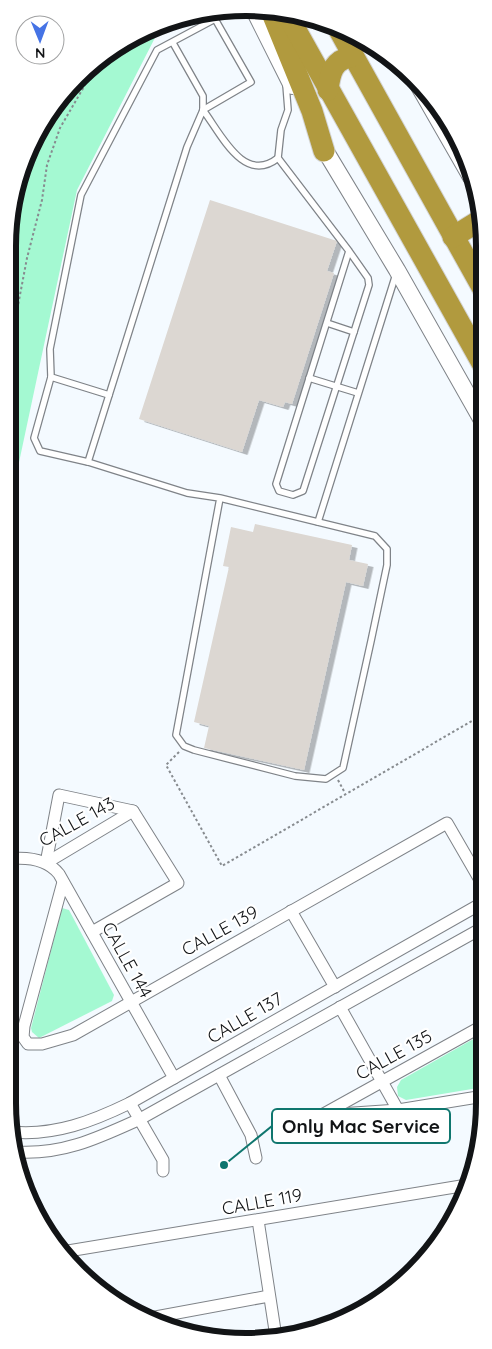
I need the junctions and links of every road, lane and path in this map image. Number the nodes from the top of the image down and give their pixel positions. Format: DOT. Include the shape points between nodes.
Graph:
graph roads {
  1 [pos="257,17"];
  2 [pos="274,18"];
  3 [pos="291,21"];
  4 [pos="343,38"];
  5 [pos="173,43"];
  6 [pos="353,56"];
  7 [pos="283,68"];
  8 [pos="88,80"];
  9 [pos="328,90"];
  10 [pos="203,110"];
  11 [pos="440,123"];
  12 [pos="451,141"];
  13 [pos="324,151"];
  14 [pos="278,158"];
  15 [pos="475,224"];
  16 [pos="453,237"];
  17 [pos="349,251"];
  18 [pos="397,270"];
  19 [pos="476,277"];
  20 [pos="16,316"];
  21 [pos="327,323"];
  22 [pos="354,332"];
  23 [pos="476,353"];
  24 [pos="51,377"];
  25 [pos="309,378"];
  26 [pos="337,387"];
  27 [pos="358,394"];
  28 [pos="109,395"];
  29 [pos="476,410"];
  30 [pos="88,462"];
  31 [pos="220,498"];
  32 [pos="318,522"];
  33 [pos="476,719"];
  34 [pos="184,746"];
  35 [pos="334,774"];
  36 [pos="346,794"];
  37 [pos="134,812"];
  38 [pos="16,859"];
  39 [pos="46,863"];
  40 [pos="476,873"];
  41 [pos="64,882"];
  42 [pos="476,907"];
  43 [pos="291,911"];
  44 [pos="476,931"];
  45 [pos="92,932"];
  46 [pos="386,958"];
  47 [pos="398,975"];
  48 [pos="335,987"];
  49 [pos="130,1002"];
  50 [pos="340,1008"];
  51 [pos="269,1024"];
  52 [pos="476,1029"];
  53 [pos="279,1041"];
  54 [pos="219,1075"];
  55 [pos="174,1078"];
  56 [pos="383,1081"];
  57 [pos="476,1097"];
  58 [pos="130,1103"];
  59 [pos="398,1110"];
  60 [pos="140,1119"];
  61 [pos="18,1132"];
  62 [pos="22,1153"];
  63 [pos="256,1158"];
  64 [pos="163,1171"];
  65 [pos="460,1186"];
  66 [pos="258,1220"];
  67 [pos="70,1251"];
  68 [pos="270,1296"];
  69 [pos="161,1316"];
  70 [pos="275,1331"];
  1 -- 7 [label="main road"];
  2 -- 13 [label="highway" via="312,111"];
  3 -- 9 [label="highway"];
  4 -- 6 [label="highway"];
  5 -- 10 [label="lane" via="203,96"];
  5 -- 10 [label="lane" via="215,19 252,82"];
  5 -- 24 [label="lane" via="157,50 81,195 50,349"];
  6 -- 9 [label="highway" via="333,67"];
  6 -- 16 [label="highway"];
  7 -- 13 [label="main road"];
  7 -- 14 [label="lane" via="288,110 281,130"];
  8 -- 20 [label="path" via="60,128 47,165"];
  9 -- 23 [label="highway"];
  10 -- 14 [label="lane" via="239,159 260,167 268,166"];
  10 -- 28 [label="lane" via="186,147"];
  11 -- 12 [label="main road"];
  13 -- 18 [label="main road"];
  14 -- 17 [label="lane"];
  15 -- 16 [label="highway"];
  16 -- 19 [label="highway"];
  17 -- 21 [label="lane"];
  17 -- 22 [label="lane" via="370,285"];
  18 -- 27 [label="lane"];
  18 -- 29 [label="main road"];
  21 -- 22 [label="lane"];
  21 -- 25 [label="lane"];
  22 -- 26 [label="lane"];
  24 -- 28 [label="lane"];
  24 -- 30 [label="lane" via="34,438 40,452"];
  25 -- 26 [label="lane"];
  25 -- 26 [label="lane" via="276,484 280,492 293,495 303,491"];
  26 -- 27 [label="lane"];
  27 -- 32 [label="lane"];
  28 -- 30 [label="lane"];
  30 -- 31 [label="lane" via="187,493"];
  31 -- 32 [label="lane"];
  31 -- 34 [label="lane" via="176,727 179,741"];
  32 -- 35 [label="lane" via="375,536 387,550 383,584 346,756 343,768"];
  33 -- 36 [label="path"];
  34 -- 35 [label="lane" via="294,776 326,779"];
  34 -- 36 [label="path" via="166,765 222,866"];
  35 -- 36 [label="path"];
  37 -- 39 [label="street, CALLE 143"];
  37 -- 39 [label="street" via="59,795"];
  37 -- 45 [label="street" via="178,883"];
  38 -- 39 [label="street, CALLE 143"];
  39 -- 41 [label="street, CALLE 144"];
  40 -- 43 [label="street, CALLE 139" via="447,823"];
  41 -- 45 [label="street, CALLE 144"];
  41 -- 49 [label="street, CALLE 139" via="25,1020 24,1040 28,1044 42,1044 73,1035"];
  42 -- 46 [label="street, CALLE 137"];
  43 -- 48 [label="street"];
  43 -- 49 [label="street, CALLE 139"];
  44 -- 47 [label="street, CALLE 137"];
  45 -- 49 [label="street, CALLE 144"];
  46 -- 47 [label="street"];
  46 -- 48 [label="street, CALLE 137"];
  47 -- 50 [label="street, CALLE 137"];
  48 -- 51 [label="street, CALLE 137"];
  49 -- 55 [label="street, CALLE 144"];
  50 -- 53 [label="street, CALLE 137"];
  50 -- 56 [label="street"];
  51 -- 53 [label="street"];
  51 -- 55 [label="street, CALLE 137"];
  52 -- 56 [label="street, CALLE 135"];
  53 -- 54 [label="street, CALLE 137"];
  54 -- 60 [label="street, CALLE 137"];
  54 -- 63 [label="street" via="251,1135"];
  55 -- 58 [label="street, CALLE 137"];
  56 -- 59 [label="street"];
  56 -- 59 [label="street, CALLE 135" via="315,1116"];
  57 -- 59 [label="street"];
  58 -- 60 [label="street"];
  58 -- 61 [label="street, CALLE 137" via="69,1128"];
  60 -- 62 [label="street, CALLE 137" via="83,1145 37,1154"];
  60 -- 64 [label="street" via="163,1160"];
  65 -- 66 [label="street, CALLE 119"];
  66 -- 67 [label="street, CALLE 119"];
  66 -- 68 [label="street"];
  68 -- 69 [label="street"];
  68 -- 70 [label="street"];
}
